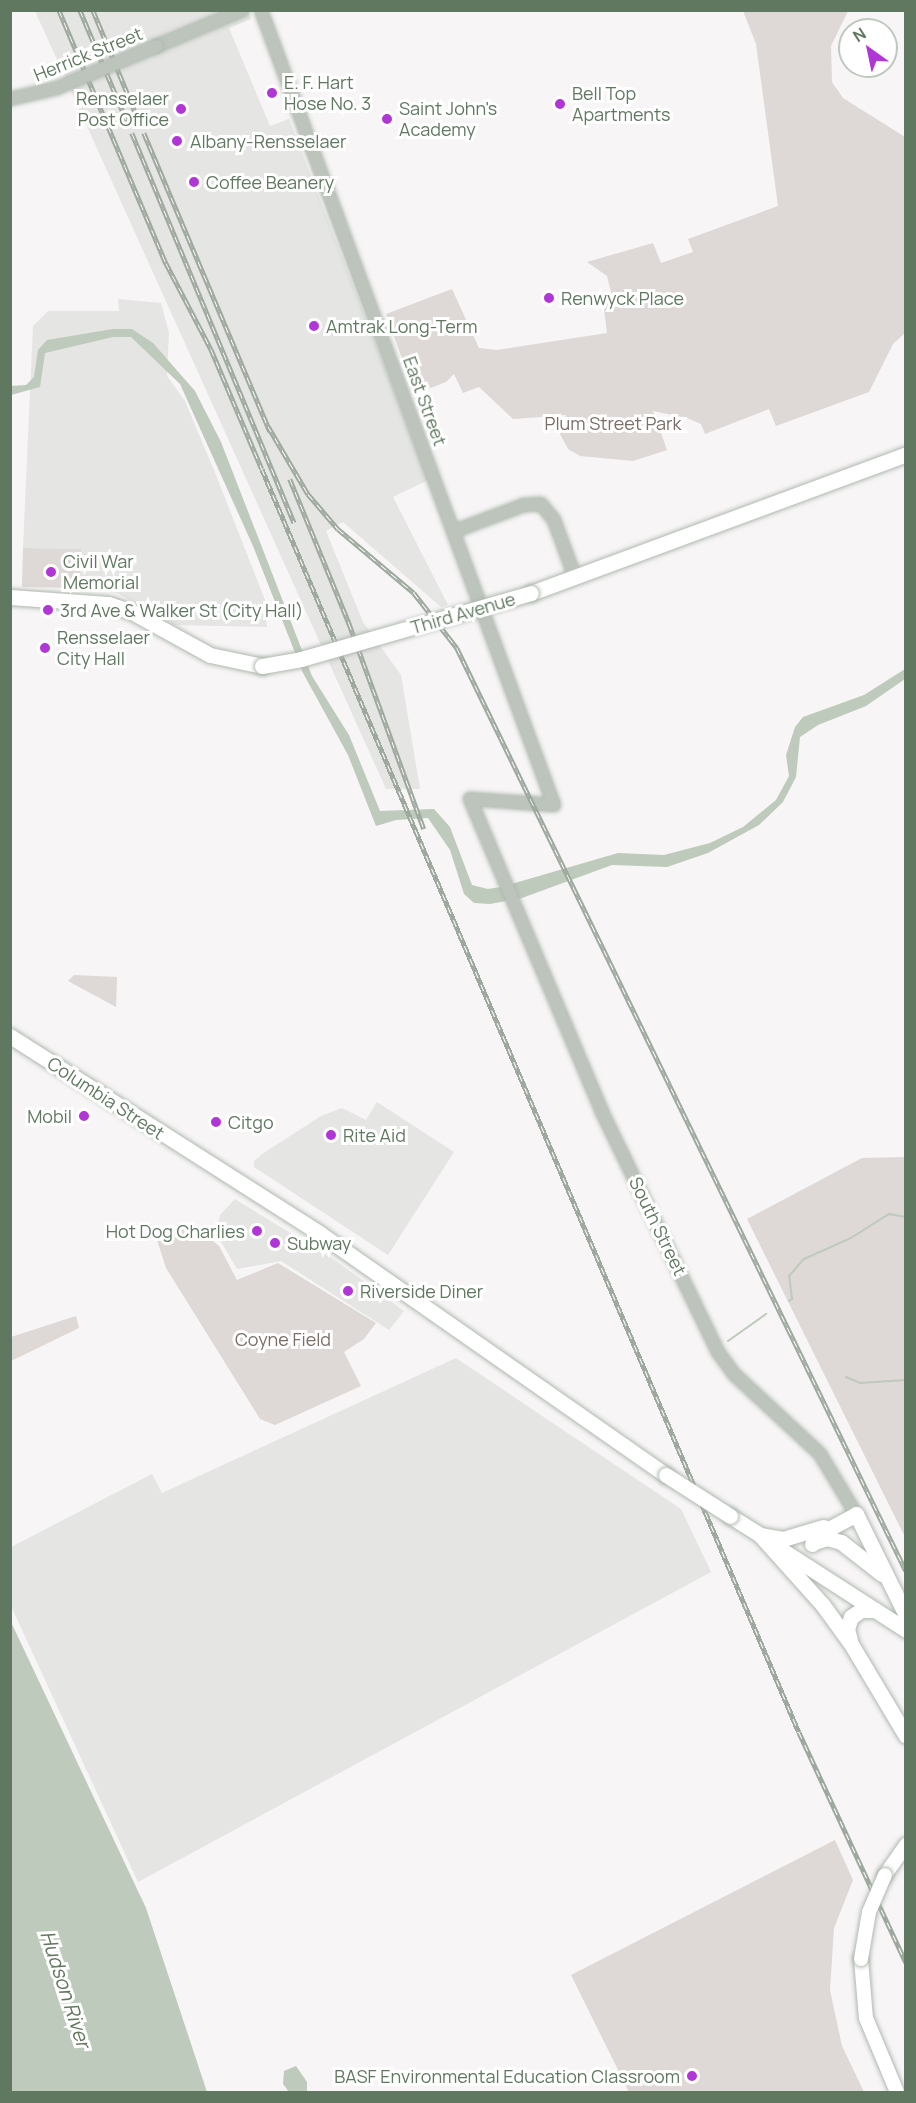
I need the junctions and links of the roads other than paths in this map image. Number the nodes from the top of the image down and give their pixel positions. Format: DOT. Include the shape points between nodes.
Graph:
graph roads {
  1 [pos="243,10"];
  2 [pos="261,10"];
  3 [pos="10,99"];
  4 [pos="906,454"];
  5 [pos="455,531"];
  6 [pos="575,577"];
  7 [pos="12,598"];
  8 [pos="470,799"];
  9 [pos="10,1036"];
  10 [pos="856,1514"];
  11 [pos="832,1525"];
  12 [pos="759,1535"];
  13 [pos="812,1544"];
  14 [pos="826,1578"];
  15 [pos="889,1582"];
  16 [pos="881,1614"];
  17 [pos="906,1615"];
  18 [pos="906,1630"];
  19 [pos="851,1644"];
  20 [pos="899,1719"];
  21 [pos="906,1736"];
  22 [pos="905,1847"];
  23 [pos="897,2092"];
  1 -- 3 [label="street, Herrick Street, bridge" via="57,88"];
  2 -- 5 [label="street, East Street"];
  4 -- 6 [label="main road, Third Avenue"];
  5 -- 6 [label="street" via="525,505 541,504 554,520"];
  5 -- 8 [label="street, East Street" via="554,805"];
  6 -- 7 [label="main road, Third Avenue, bridge" via="301,659 262,666 210,655 141,616 108,604"];
  8 -- 10 [label="street, South Street" via="602,1112 718,1352 735,1375 820,1454"];
  9 -- 12 [label="main road, Columbia Street, bridge" via="327,1238 666,1475"];
  10 -- 11 [label="main road"];
  10 -- 15 [label="main road, South Street"];
  11 -- 12 [label="main road" via="783,1539"];
  11 -- 13 [label="main road"];
  12 -- 14 [label="main road"];
  12 -- 19 [label="main road" via="811,1590"];
  13 -- 14 [label="main road" via="814,1563"];
  13 -- 15 [label="main road" via="826,1538 841,1542"];
  14 -- 16 [label="main road"];
  15 -- 17 [label="main road, South Street"];
  16 -- 18 [label="main road"];
  16 -- 19 [label="main road" via="861,1610 851,1617 847,1629"];
  19 -- 20 [label="main road"];
  20 -- 21 [label="main road"];
  22 -- 23 [label="main road, bridge" via="885,1875 869,1912 861,1959 866,2018"];
}
